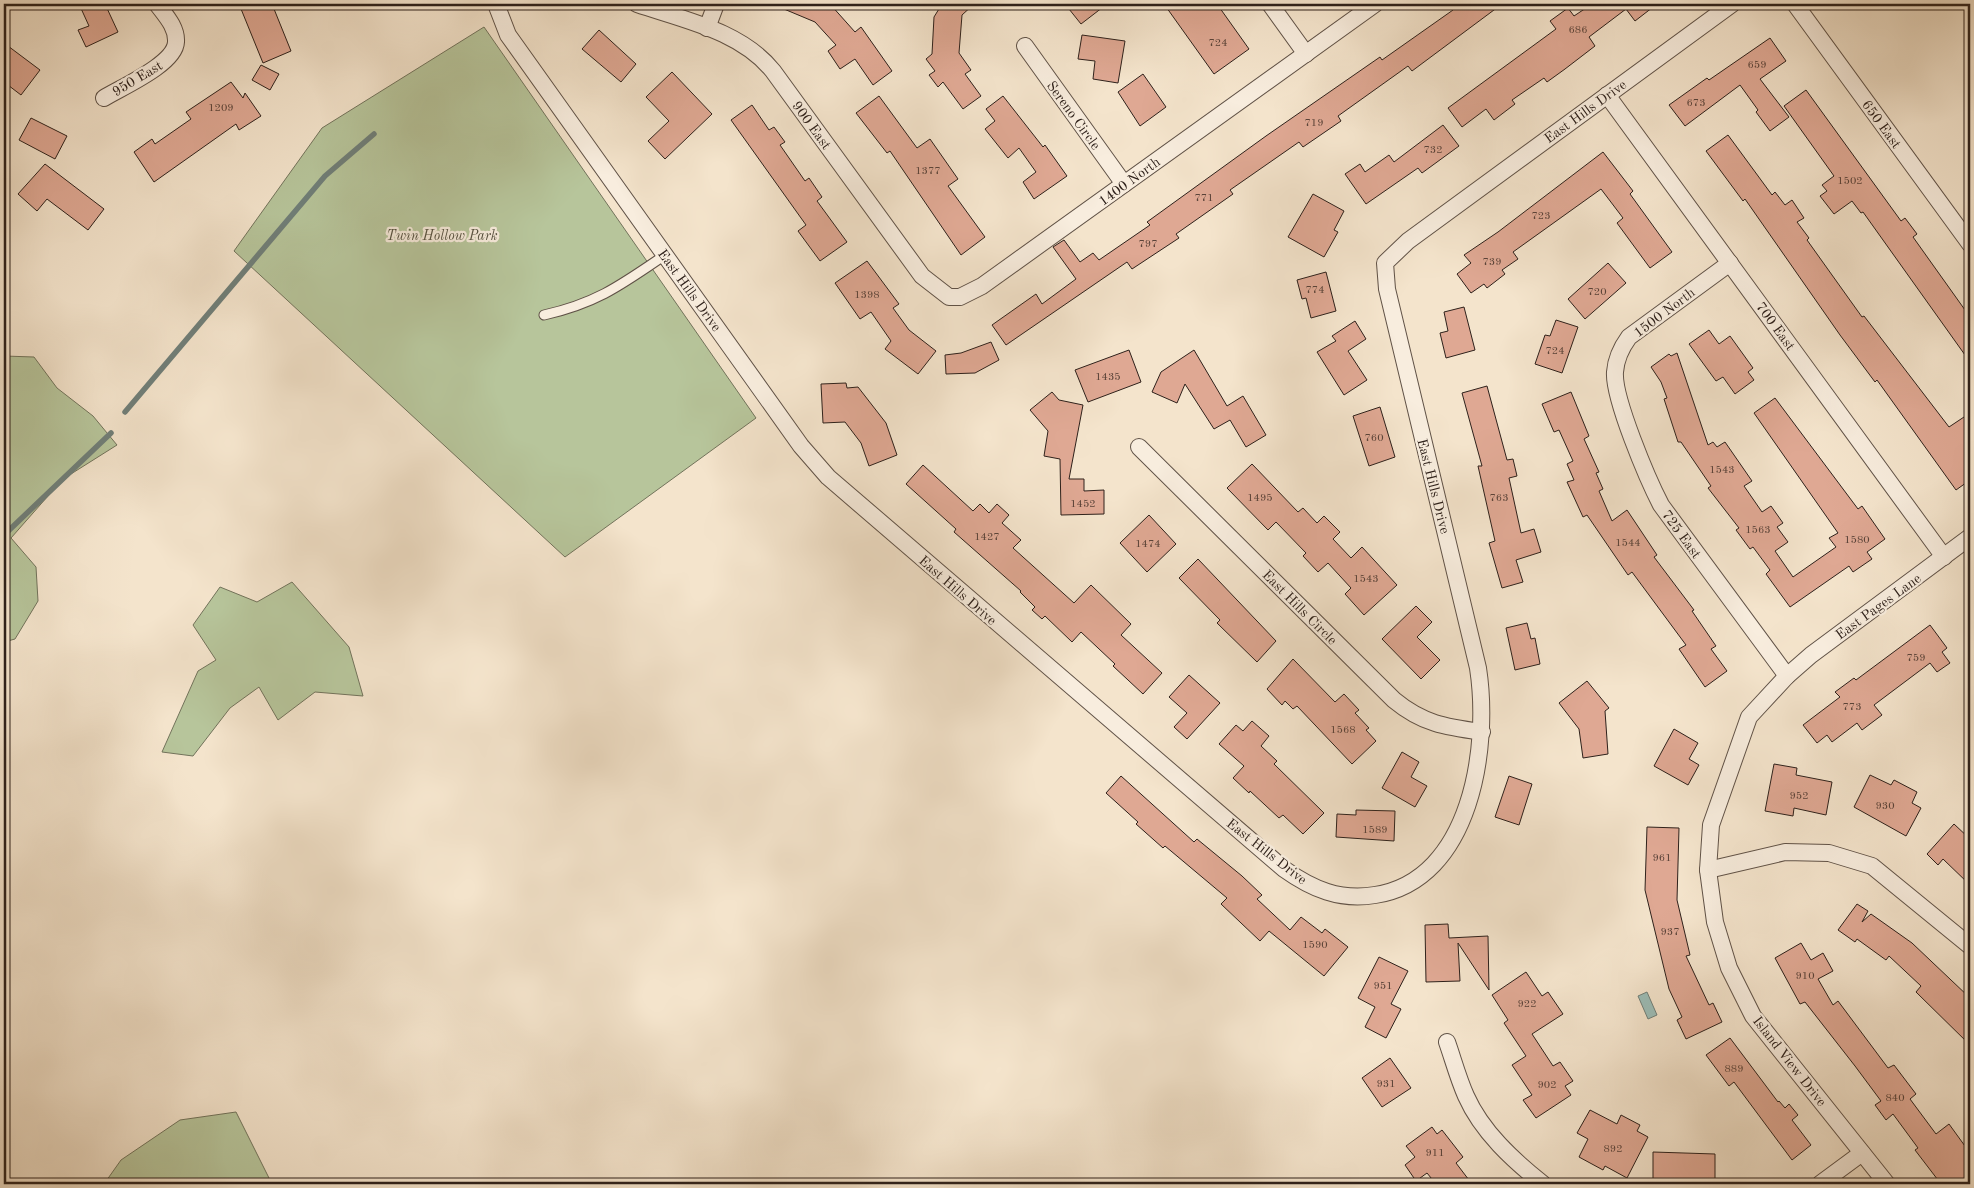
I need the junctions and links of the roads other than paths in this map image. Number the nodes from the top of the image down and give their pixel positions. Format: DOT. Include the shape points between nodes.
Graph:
graph roads {
  1 [pos="157,4"];
  2 [pos="496,4"];
  3 [pos="637,4"];
  4 [pos="716,4"];
  5 [pos="1270,4"];
  6 [pos="1375,4"];
  7 [pos="1732,4"];
  8 [pos="1795,4"];
  9 [pos="707,28"];
  10 [pos="1025,46"];
  11 [pos="1306,54"];
  12 [pos="1607,95"];
  13 [pos="104,98"];
  14 [pos="1124,184"];
  15 [pos="1970,244"];
  16 [pos="665,256"];
  17 [pos="1730,263"];
  18 [pos="948,297"];
  19 [pos="544,315"];
  20 [pos="1615,373"];
  21 [pos="1139,447"];
  22 [pos="1970,537"];
  23 [pos="1944,557"];
  24 [pos="1787,676"];
  25 [pos="1482,732"];
  26 [pos="1708,870"];
  27 [pos="1970,946"];
  28 [pos="1447,1042"];
  29 [pos="1862,1153"];
  30 [pos="1543,1184"];
  31 [pos="1820,1184"];
  32 [pos="1887,1184"];
  1 -- 13 [label="street, 950 East" via="173,27 174,51 163,63"];
  2 -- 16 [label="street, East Hills Drive" via="508,34"];
  3 -- 9 [label="street, 900 East"];
  4 -- 9 [label="street"];
  5 -- 11 [label="street"];
  6 -- 11 [label="street, 1400 North"];
  7 -- 12 [label="street, East Hills Drive"];
  8 -- 15 [label="street, 650 East"];
  9 -- 18 [label="street, 900 East" via="748,46 766,62 922,276"];
  10 -- 14 [label="street, Sereno Circle"];
  11 -- 14 [label="street, 1400 North"];
  12 -- 17 [label="street, 700 East"];
  12 -- 25 [label="street, East Hills Drive" via="1408,241 1386,263 1387,289 1478,668"];
  14 -- 18 [label="street, 1400 North" via="982,286 960,297"];
  16 -- 19 [label="lane" via="609,293 576,308"];
  16 -- 25 [label="street, East Hills Drive" via="801,446 828,477 1296,878 1322,891 1351,897 1394,891 1423,874 1442,854 1459,824 1473,785"];
  17 -- 20 [label="street, 1500 North" via="1629,337 1621,348"];
  17 -- 23 [label="street, 700 East"];
  20 -- 24 [label="street, 725 East" via="1615,385 1646,474 1661,505"];
  21 -- 25 [label="street, East Hills Circle" via="1394,700 1421,719 1436,725"];
  22 -- 23 [label="street, East Pages Lane"];
  23 -- 24 [label="street, East Pages Lane" via="1810,655"];
  24 -- 26 [label="street, Island View Drive" via="1749,717 1711,825"];
  26 -- 27 [label="street" via="1785,852 1829,853 1872,866"];
  26 -- 29 [label="street, Island View Drive" via="1715,922 1729,968 1753,1016"];
  28 -- 30 [label="street" via="1466,1097 1489,1134"];
  29 -- 31 [label="street"];
  29 -- 32 [label="street, Island View Drive"];
}
